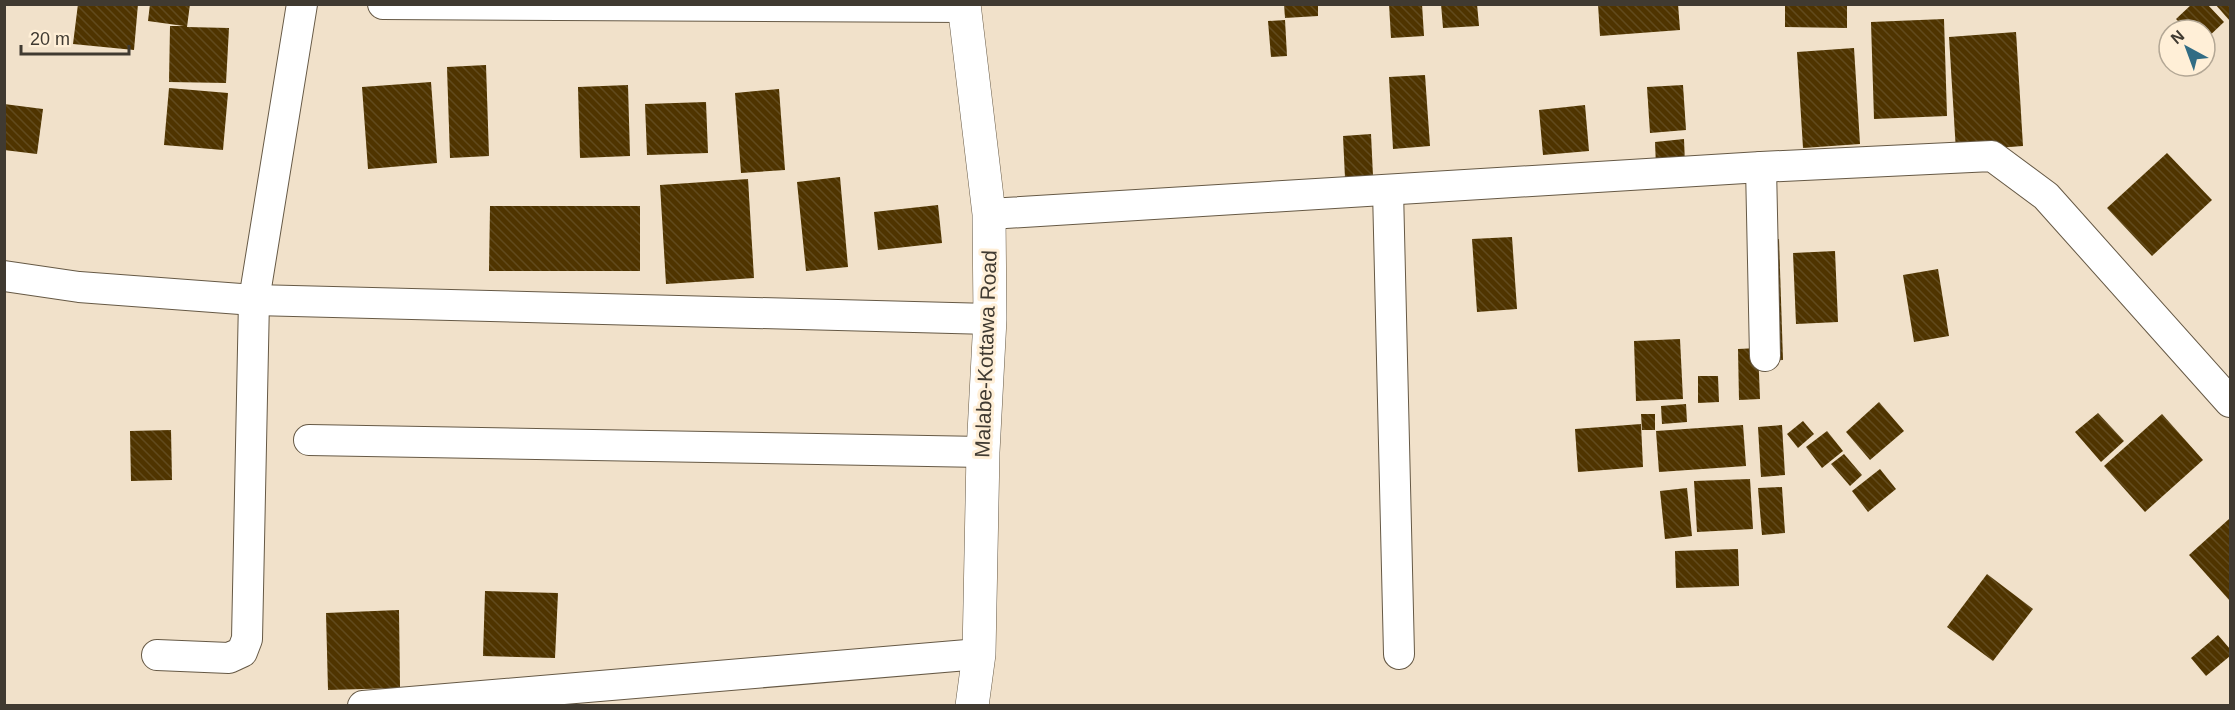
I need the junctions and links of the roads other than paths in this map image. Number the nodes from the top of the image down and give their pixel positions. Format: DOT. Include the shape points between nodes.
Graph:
graph roads {
  1 [pos="302,4"];
  2 [pos="383,4"];
  3 [pos="964,6"];
  4 [pos="1761,167"];
  5 [pos="1388,190"];
  6 [pos="989,214"];
  7 [pos="4,276"];
  8 [pos="254,300"];
  9 [pos="990,319"];
  10 [pos="1765,357"];
  11 [pos="2230,402"];
  12 [pos="309,440"];
  13 [pos="983,452"];
  14 [pos="978,654"];
  15 [pos="1399,654"];
  16 [pos="157,656"];
  17 [pos="363,705"];
  18 [pos="972,705"];
  1 -- 8 [label="street"];
  2 -- 3 [label="street"];
  3 -- 6 [label="main road, Malabe-Kottawa Road"];
  4 -- 5 [label="street"];
  4 -- 10 [label="street"];
  4 -- 11 [label="street" via="1992,156 2046,196"];
  5 -- 6 [label="street"];
  5 -- 15 [label="street"];
  6 -- 9 [label="main road, Malabe-Kottawa Road"];
  7 -- 8 [label="street" via="79,287"];
  8 -- 9 [label="street"];
  8 -- 16 [label="street" via="247,639 242,652 229,658"];
  9 -- 13 [label="main road, Malabe-Kottawa Road"];
  12 -- 13 [label="street"];
  13 -- 14 [label="main road, Malabe-Kottawa Road"];
  14 -- 17 [label="street"];
  14 -- 18 [label="main road, Malabe-Kottawa Road"];
}
